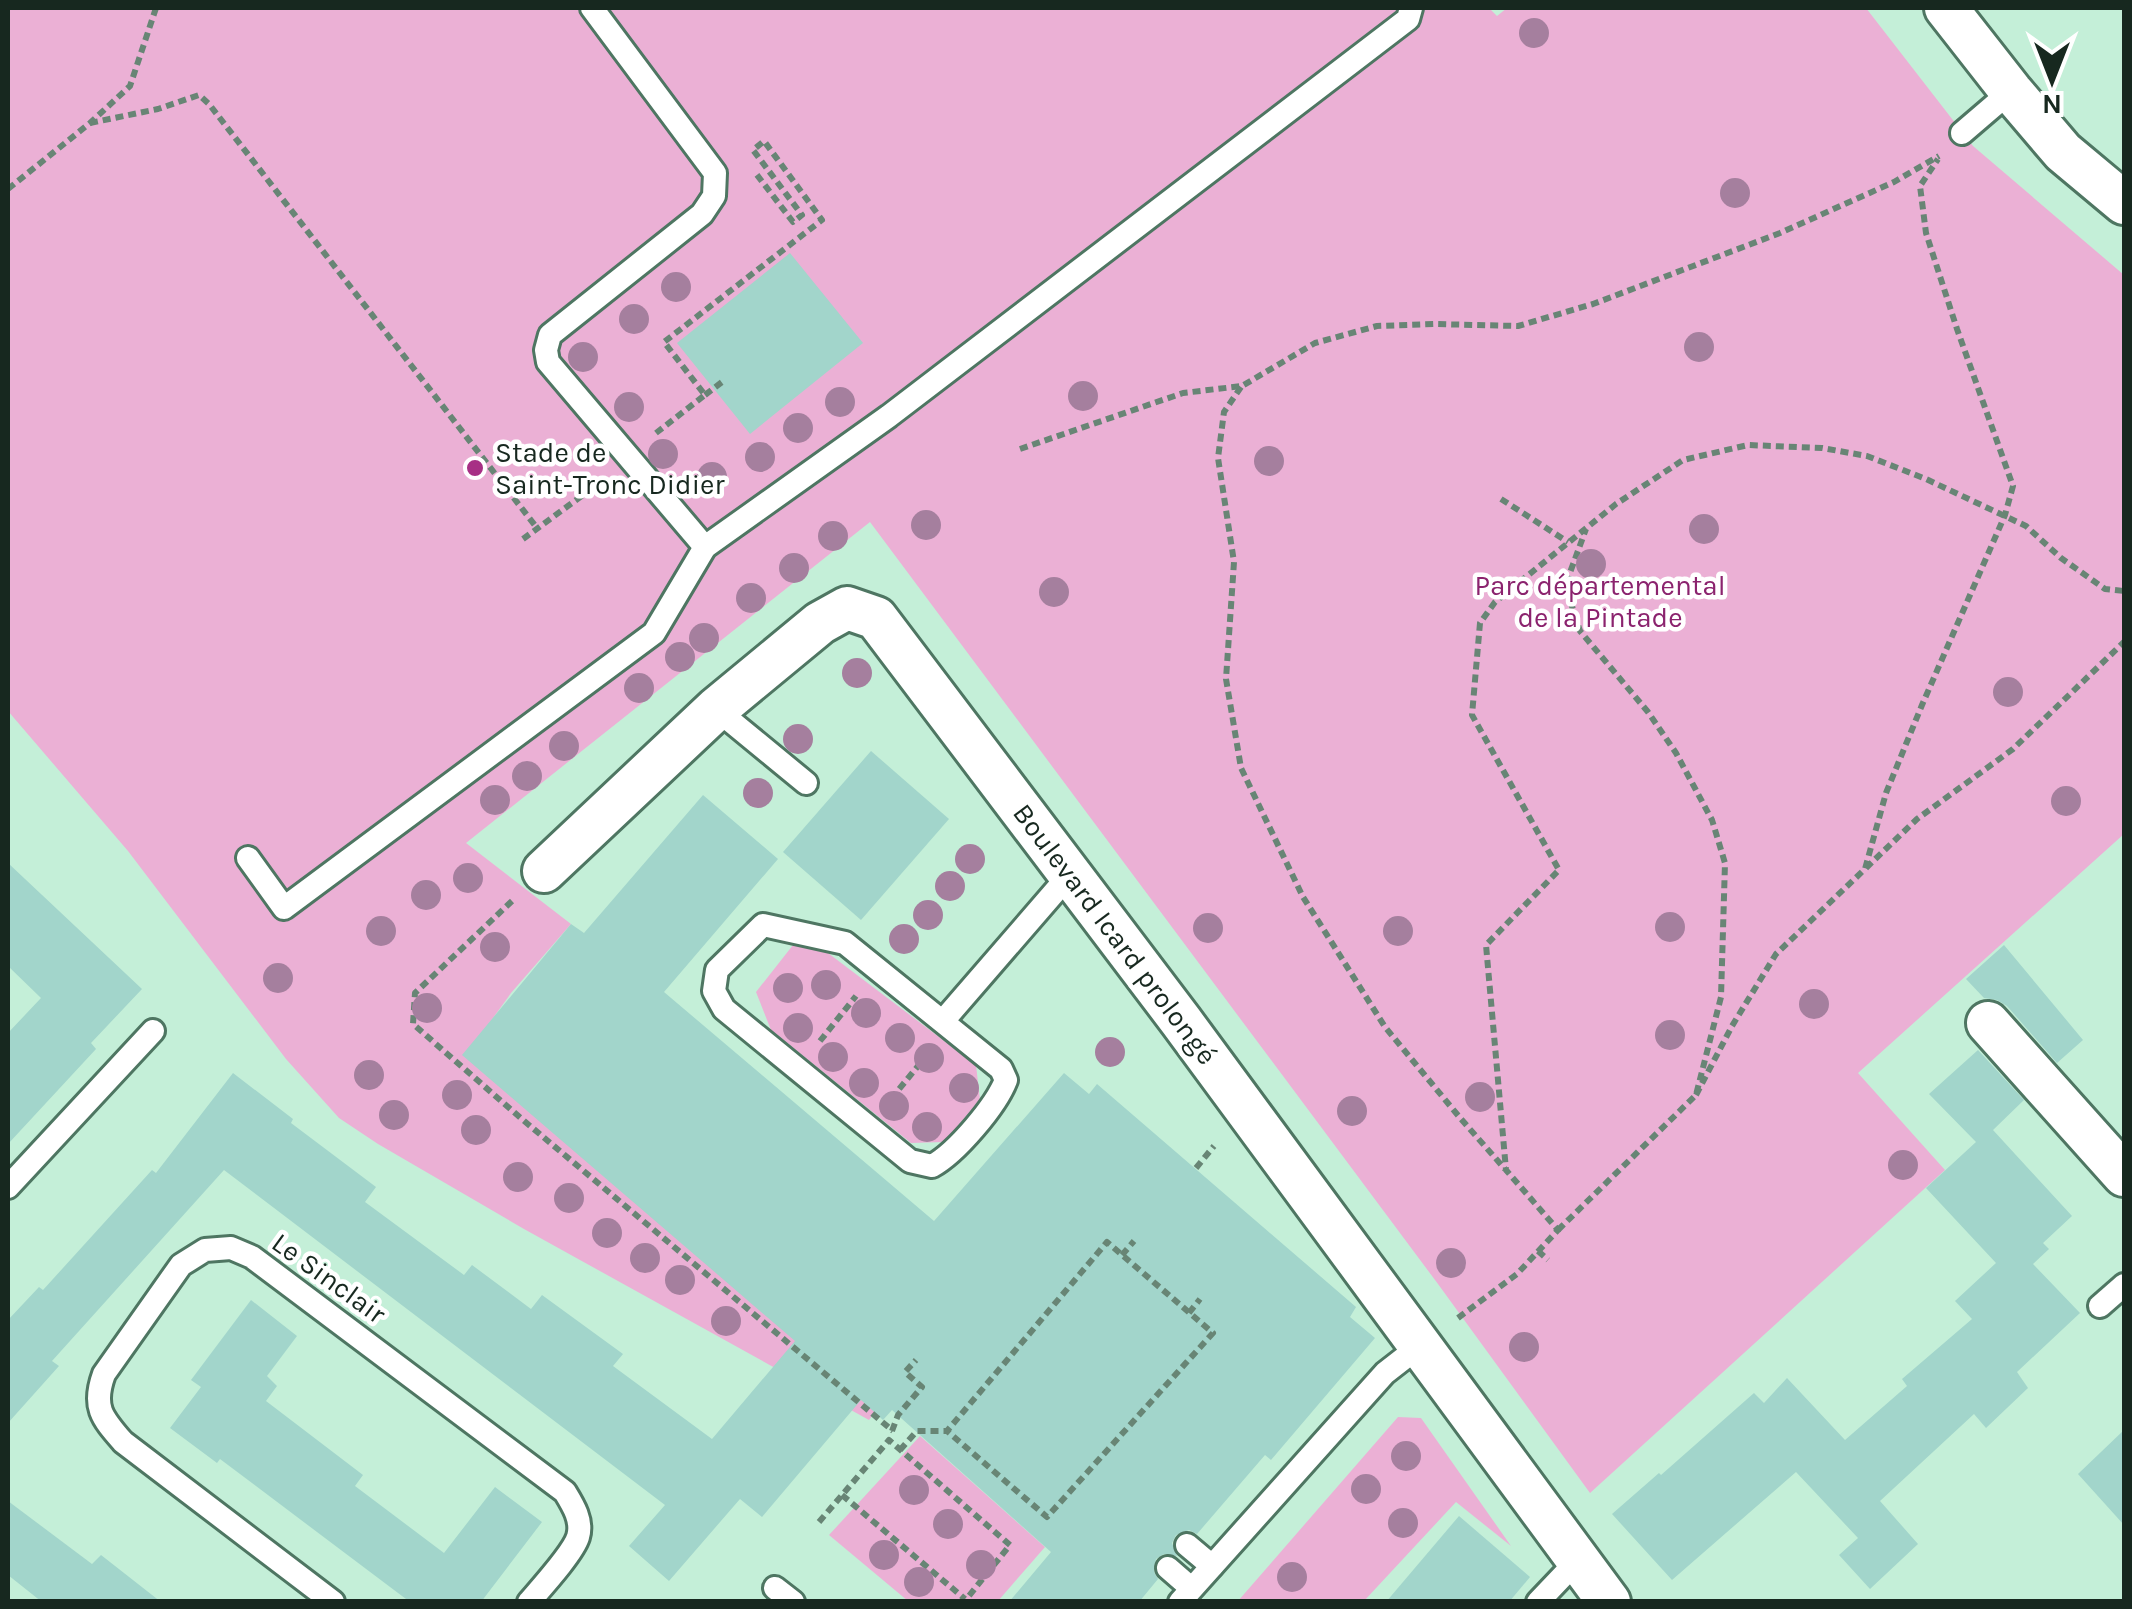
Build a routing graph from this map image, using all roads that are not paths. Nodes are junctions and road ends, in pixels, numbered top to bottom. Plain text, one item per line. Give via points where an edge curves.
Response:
1 (592, 8) edge
2 (1411, 8) edge
3 (1946, 8) edge
4 (2011, 91) junction
5 (1962, 133) road end
6 (2124, 203) edge
7 (705, 548) junction
8 (716, 709) junction
9 (806, 783) dead end
10 (248, 858) dead end
11 (544, 871) road end
12 (1071, 873) junction
13 (1988, 1023) dead end
14 (947, 1024) junction
15 (153, 1031) dead end
16 (2124, 1174) edge
17 (8, 1187) edge
18 (2124, 1285) edge
19 (2100, 1306) dead end
20 (1421, 1345) junction
21 (1188, 1545) dead end
22 (1577, 1560) junction
23 (1212, 1566) junction
24 (1168, 1568) dead end
25 (1186, 1595) edge
26 (333, 1602) edge
27 (529, 1602) edge
28 (1538, 1602) edge
29 (1609, 1602) edge

1 - 7 lane via 715,173 714,196 702,214 550,335 548,362 621,464
2 - 7 lane via 1408,19 1314,91
3 - 4 street
4 - 5 lane
4 - 6 street via 2063,152
7 - 10 lane via 654,633 284,908
8 - 9 lane
8 - 11 street, Boulevard Icard prolongé
8 - 12 street, Boulevard Icard prolongé via 820,623 847,608 876,618
12 - 14 lane
12 - 20 street, Boulevard Icard prolongé
13 - 16 street
14 - 14 lane via 1006,1080 999,1099 932,1166 910,1161 724,1009 714,991 718,970 763,925 844,944
15 - 17 lane
18 - 19 lane
20 - 22 street, Boulevard Icard prolongé
20 - 23 lane via 1385,1373
21 - 23 lane
22 - 28 lane
22 - 29 street, Boulevard Icard prolongé
23 - 25 lane
24 - 25 lane
26 - 27 lane, Le Sinclair via 124,1442 102,1418 97,1393 104,1374 182,1265 205,1250 231,1248 252,1256 565,1492 577,1511 578,1537

